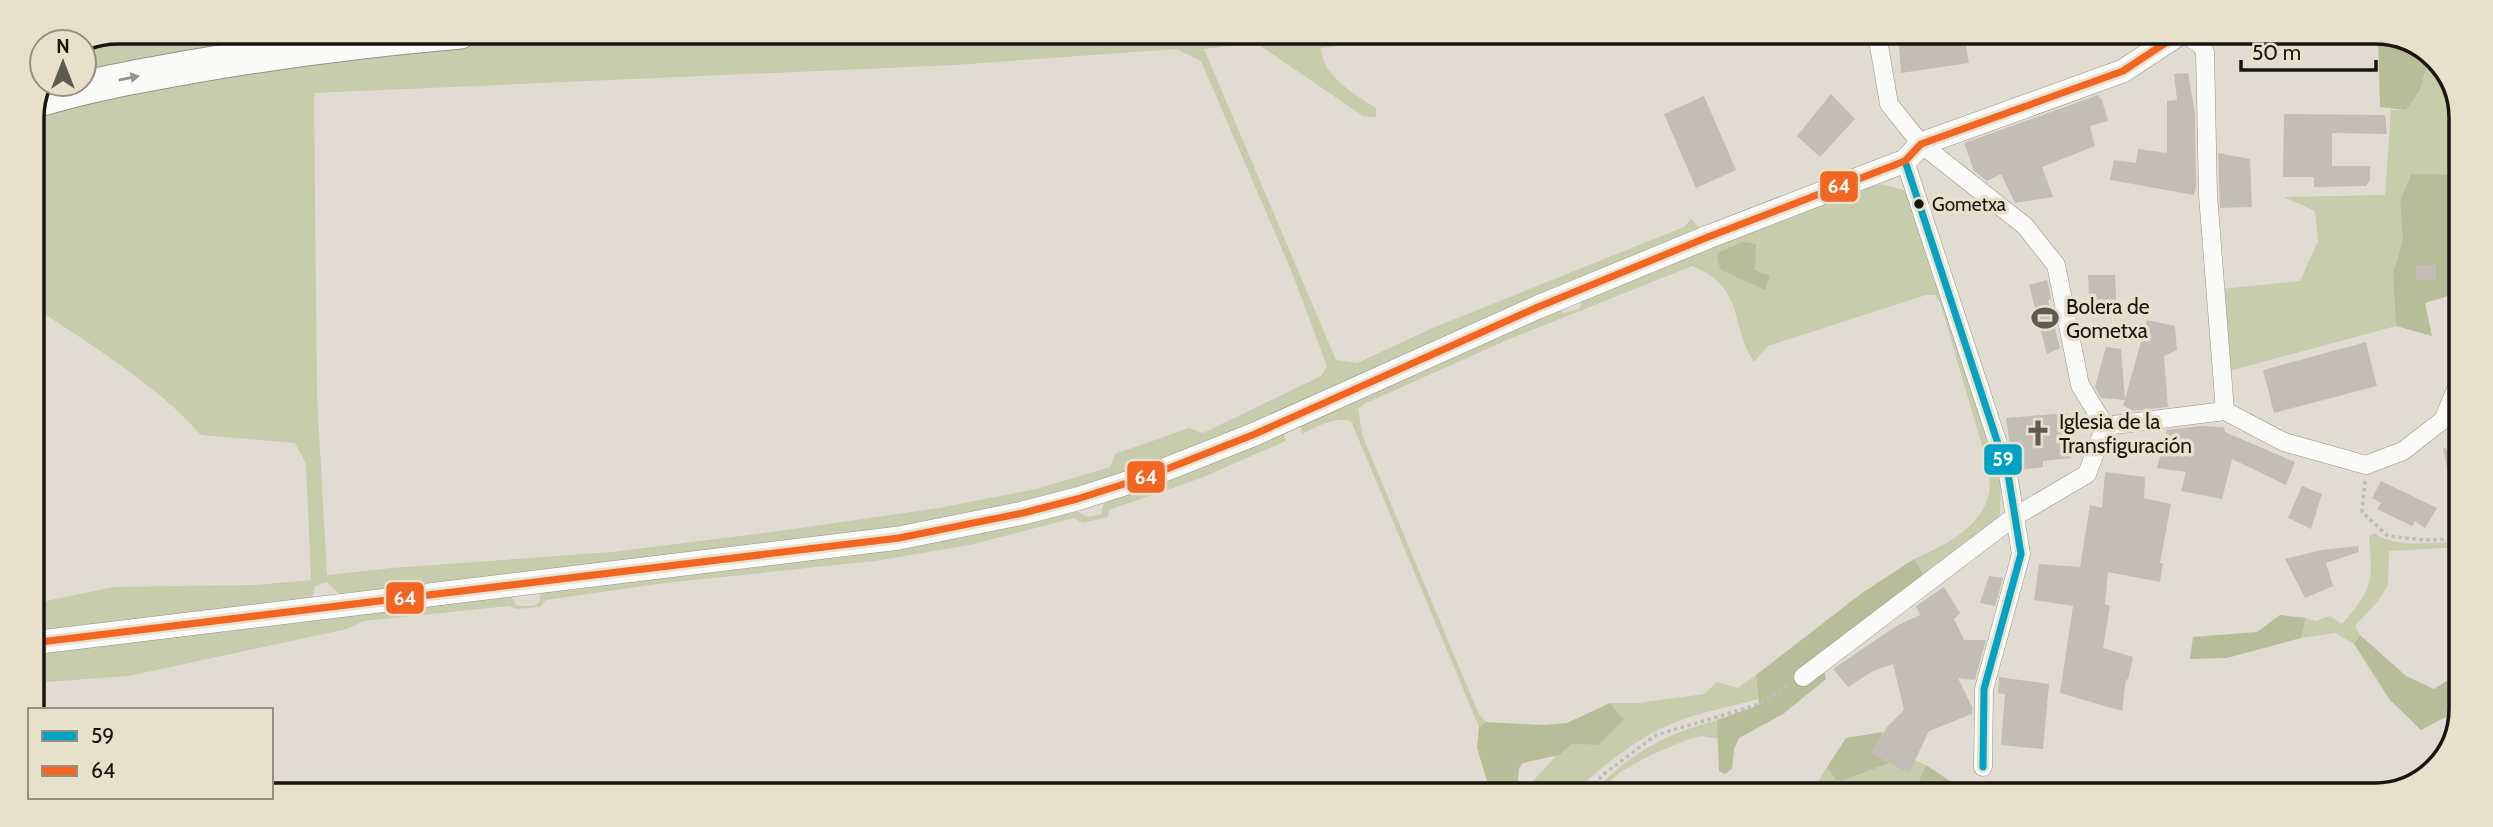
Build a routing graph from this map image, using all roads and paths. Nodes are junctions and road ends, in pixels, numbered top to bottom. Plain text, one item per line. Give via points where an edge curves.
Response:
1 (341, 44) edge
2 (1879, 44) edge
3 (2164, 44) edge
4 (2200, 44) edge
5 (46, 98) edge
6 (1921, 144) junction
7 (1905, 161) junction
8 (2449, 406) edge
9 (2225, 411) junction
10 (2105, 426) junction
11 (2366, 465) junction
12 (2014, 517) junction
13 (2449, 539) edge
14 (44, 642) edge
15 (1803, 677) joint
16 (1983, 767) dead end
17 (1595, 783) edge

5 -> 1 highway via 132,77
2 - 6 street via 1889,104
3 - 6 street via 2123,71
4 - 9 street via 2205,52 2208,195
6 - 7 street
6 - 10 street via 2025,226 2056,265 2080,385
7 - 12 street via 2008,474
7 - 14 street via 1538,307 1206,454 1023,513 943,531 812,550
8 - 11 street via 2443,420 2403,451
9 - 10 street
9 - 11 street via 2284,442
10 - 12 street via 2087,474
11 - 13 path via 2362,512 2388,536
12 - 15 street
12 - 16 street via 2021,554 1984,689
15 - 17 path via 1757,705 1656,735

